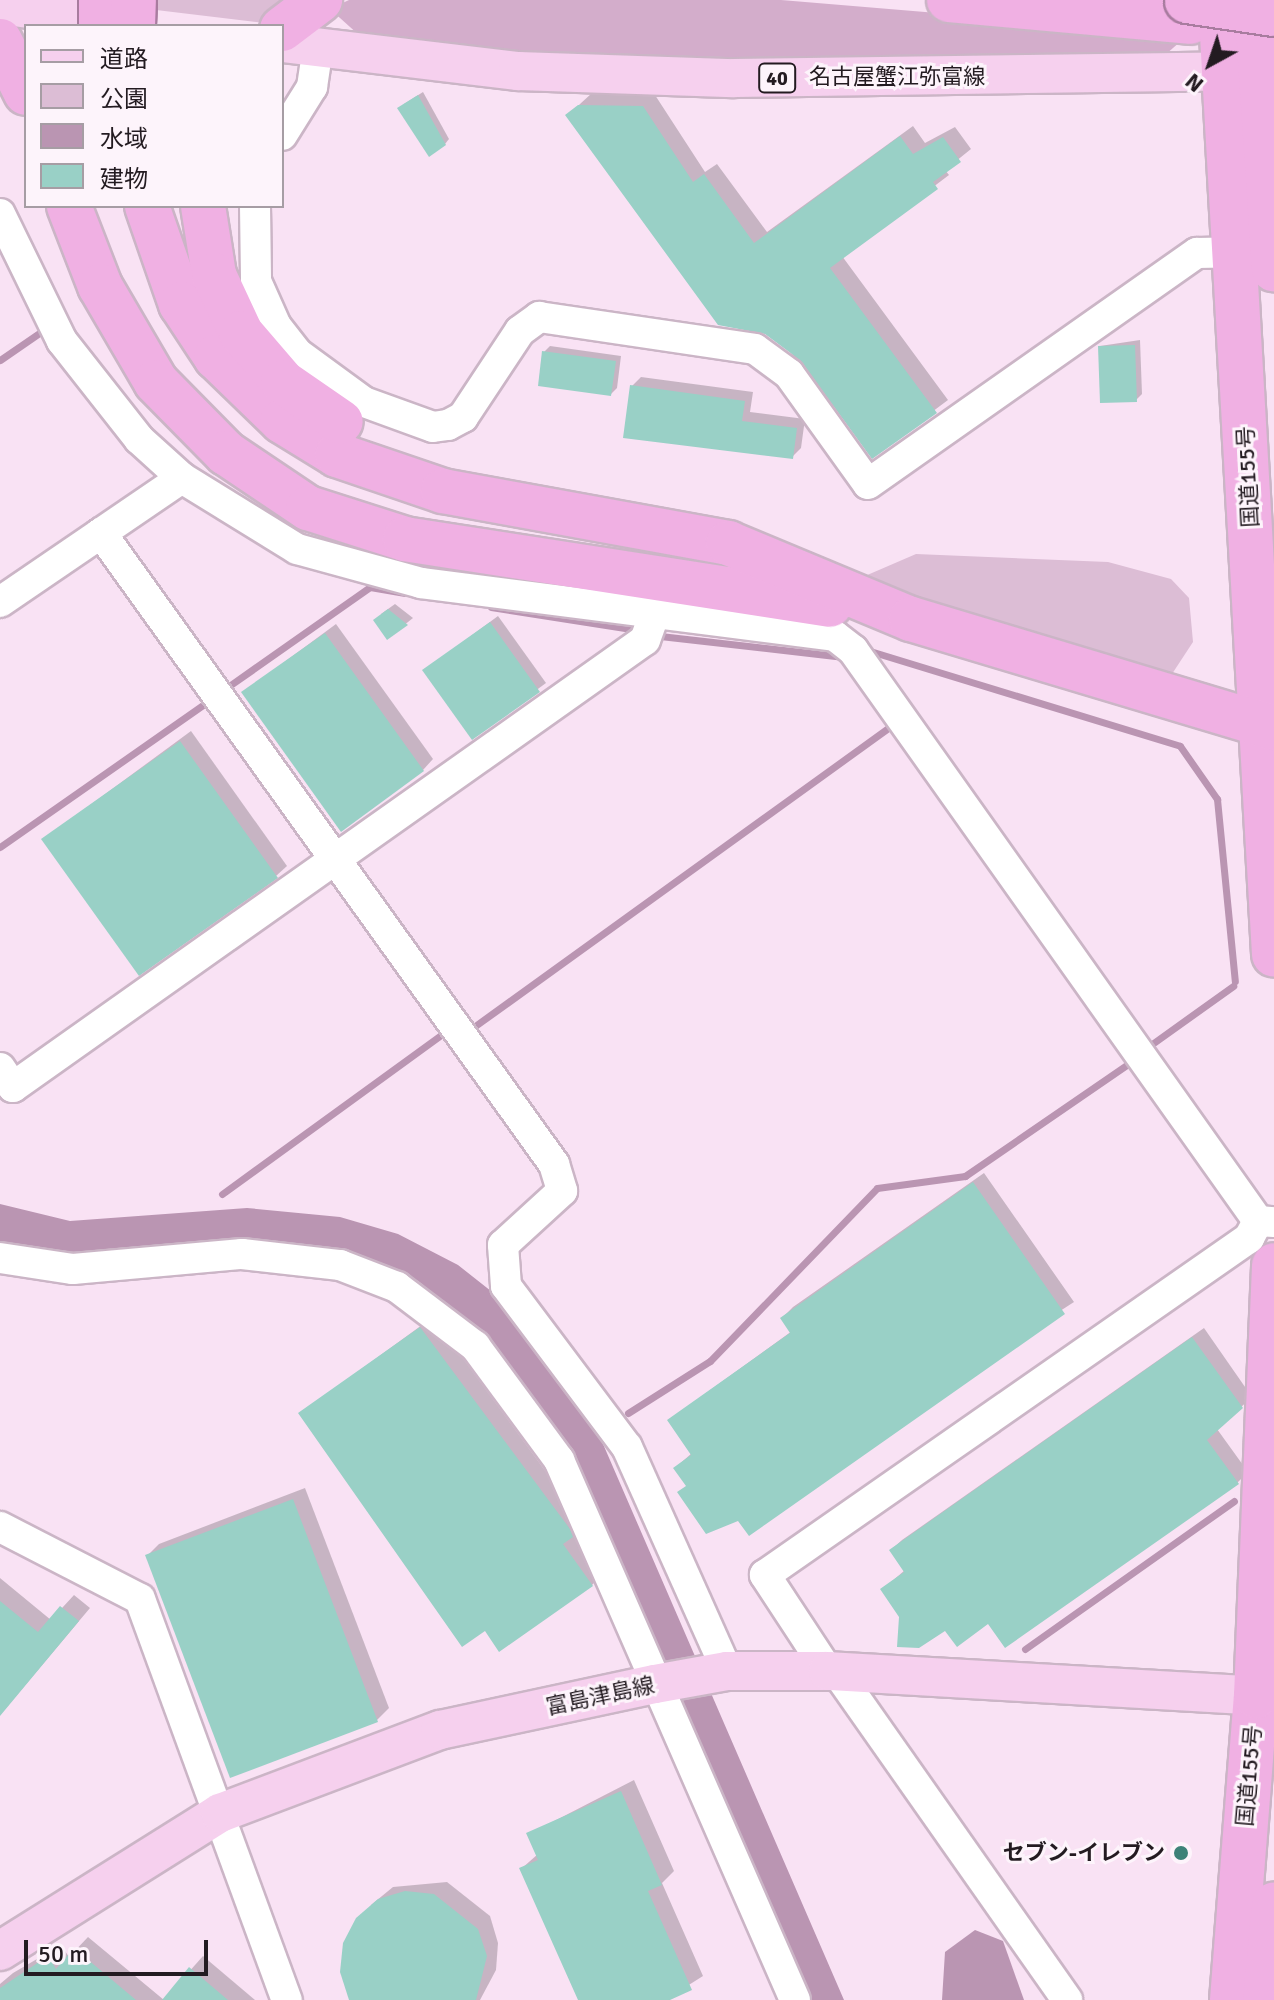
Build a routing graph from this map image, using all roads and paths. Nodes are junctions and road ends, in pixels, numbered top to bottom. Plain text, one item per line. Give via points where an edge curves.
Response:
1 (101, 0) edge
2 (134, 0) edge
3 (949, 0) edge
4 (1256, 0) edge
5 (0, 5) edge
6 (1194, 6) edge
7 (1274, 15) edge
8 (101, 24) edge
9 (133, 24) edge
10 (135, 24) edge
11 (302, 26) edge
12 (1252, 71) edge
13 (284, 132) edge
14 (70, 208) edge
15 (118, 208) edge
16 (148, 208) edge
17 (203, 208) edge
18 (255, 208) edge
19 (0, 214) edge
20 (1255, 261) edge
21 (182, 478) junction
22 (564, 515) junction
23 (101, 533) junction
24 (561, 558) junction
25 (0, 602) edge
26 (653, 618) junction
27 (911, 619) junction
28 (1268, 728) edge
29 (331, 859) junction
30 (1274, 954) edge
31 (0, 1068) edge
32 (1266, 1222) edge
33 (0, 1258) edge
34 (1274, 1265) edge
35 (0, 1527) edge
36 (727, 1671) junction
37 (832, 1671) junction
38 (655, 1684) junction
39 (1265, 1696) edge
40 (220, 1813) junction
41 (1274, 1904) edge
42 (0, 1951) edge
43 (793, 1994) edge
44 (287, 2000) edge
45 (1067, 2000) edge
46 (1232, 2000) edge
47 (1265, 2000) edge

1 - 8 highway, bridge
2 - 9 highway, bridge
3 - 6 highway
4 - 12 highway, 国道155号
5 - 10 main road
6 - 7 highway, bridge
6 - 12 highway, 国道155号
11 - 12 main road, 名古屋蟹江弥富線 / 40 via 518,71 734,78
11 - 13 street via 312,87
12 - 20 highway, 国道155号
14 - 24 highway via 134,352 177,408 252,474 370,532
15 - 24 highway via 161,324 201,384 252,435 349,493
16 - 22 highway via 168,275 198,332 282,421 369,469
17 - 22 highway via 206,248 225,304 260,358 306,402 436,468
18 - 20 street via 256,281 276,326 297,353 364,402 433,427 448,425 463,417 520,331 539,317 755,349 789,374 868,484 1197,253
19 - 21 street via 62,341 139,439
20 - 28 highway, 国道155号
21 - 23 street
21 - 26 street via 297,549 363,572
22 - 27 highway via 728,543
23 - 25 street
23 - 29 street
24 - 27 highway
26 - 29 street via 645,640
26 - 32 street via 835,636 853,650
27 - 28 highway
28 - 30 highway, 国道155号
29 - 31 street via 13,1087
29 - 36 street via 560,1176 562,1191 554,1204 503,1245 506,1286 627,1447
32 - 37 street via 765,1575
33 - 38 street via 73,1269 242,1254 340,1265 436,1312 515,1394 559,1460
34 - 39 highway, 国道155号
35 - 40 street via 140,1599
36 - 37 main road, 富島津島線
36 - 38 main road, 富島津島線
37 - 39 main road, 富島津島線
37 - 45 street
38 - 40 main road, 富島津島線 via 440,1730
38 - 43 street
39 - 46 highway, 国道155号
40 - 42 main road, 富島津島線
40 - 44 street
41 - 47 highway

